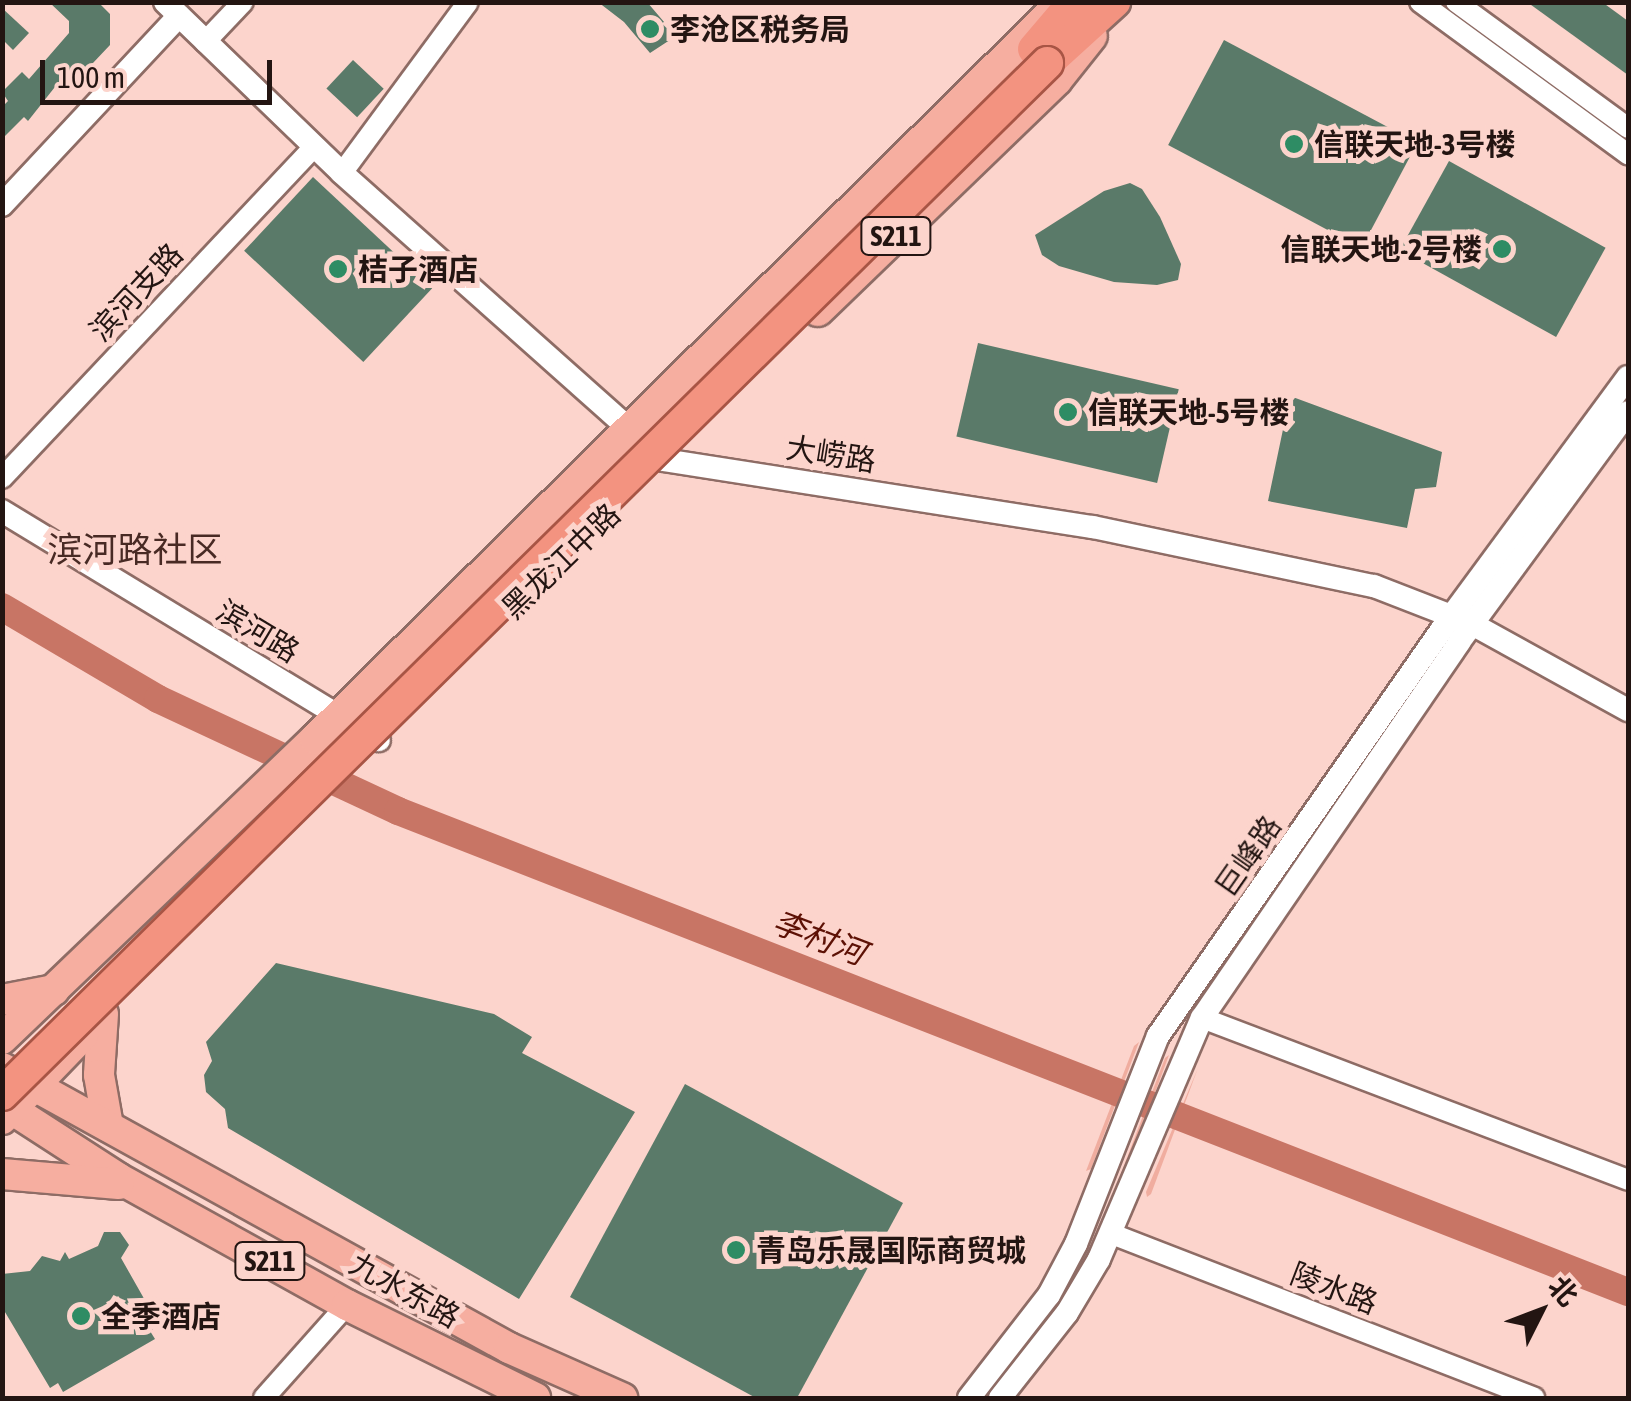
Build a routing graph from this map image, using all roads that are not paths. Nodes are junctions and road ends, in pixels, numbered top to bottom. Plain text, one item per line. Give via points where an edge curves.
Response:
1 (243, 2) edge
2 (468, 2) edge
3 (1063, 2) edge
4 (1074, 2) edge
5 (1116, 2) edge
6 (1420, 2) edge
7 (1456, 2) edge
8 (172, 9) edge
9 (205, 42) junction
10 (1041, 56) junction
11 (1628, 128) edge
12 (314, 147) junction
13 (1628, 154) edge
14 (342, 174) junction
15 (2, 205) edge
16 (1628, 376) edge
17 (1628, 412) edge
18 (628, 430) junction
19 (664, 460) junction
20 (2, 478) edge
21 (2, 511) edge
22 (1462, 620) junction
23 (1628, 710) edge
24 (338, 715) junction
25 (379, 740) junction
26 (54, 990) junction
27 (2, 1000) edge
28 (102, 1014) junction
29 (1202, 1018) junction
30 (2, 1038) edge
31 (2, 1066) edge
32 (36, 1084) junction
33 (5, 1106) edge
34 (108, 1126) junction
35 (2, 1174) edge
36 (1628, 1180) edge
37 (133, 1185) junction
38 (1112, 1234) junction
39 (346, 1306) junction
40 (264, 1398) edge
41 (534, 1398) edge
42 (622, 1398) edge
43 (969, 1398) edge
44 (1000, 1398) edge
45 (1534, 1398) edge

1 - 9 street
2 - 14 street
3 - 18 main road, 黑龙江中路 / S211
4 - 10 highway
5 - 10 highway
5 - 19 main road, 黑龙江中路 / S211 via 1057,80
6 - 13 street
7 - 11 street
8 - 9 street
8 - 15 street
9 - 12 street
10 - 31 highway, 黑龙江中路
10 - 33 highway, 黑龙江中路, bridge
12 - 14 street
12 - 20 street, 滨河支路
14 - 18 street
16 - 22 street, 巨峰路
17 - 22 street, 巨峰路
18 - 19 street
18 - 24 main road, 黑龙江中路 / S211
19 - 22 street, 大崂路 via 1093,527 1374,586
19 - 25 main road, 黑龙江中路 / S211
21 - 24 street, 滨河路
22 - 23 street, 大崂路
22 - 29 street, 巨峰路
22 - 43 street, 巨峰路 via 1158,1036 1050,1295
24 - 25 street, 滨河路
24 - 26 main road, 黑龙江中路 / S211
25 - 28 main road, 黑龙江中路 / S211
26 - 27 main road
26 - 30 main road, 黑龙江中路 / S211
28 - 32 main road, 黑龙江中路 / S211
28 - 34 main road via 100,1075
29 - 36 street
29 - 38 street, 巨峰路
31 - 32 main road, 九水东路
32 - 33 main road, 黑龙江中路
32 - 34 main road, 九水东路 / S211
33 - 37 main road, 九水东路 / S211
34 - 42 main road, 九水东路 / S211 via 510,1348
35 - 37 main road
37 - 39 main road, 九水东路 / S211
38 - 44 street, 巨峰路 via 1066,1313
38 - 45 street, 陵水路
39 - 40 street
39 - 41 main road, 九水东路 / S211

